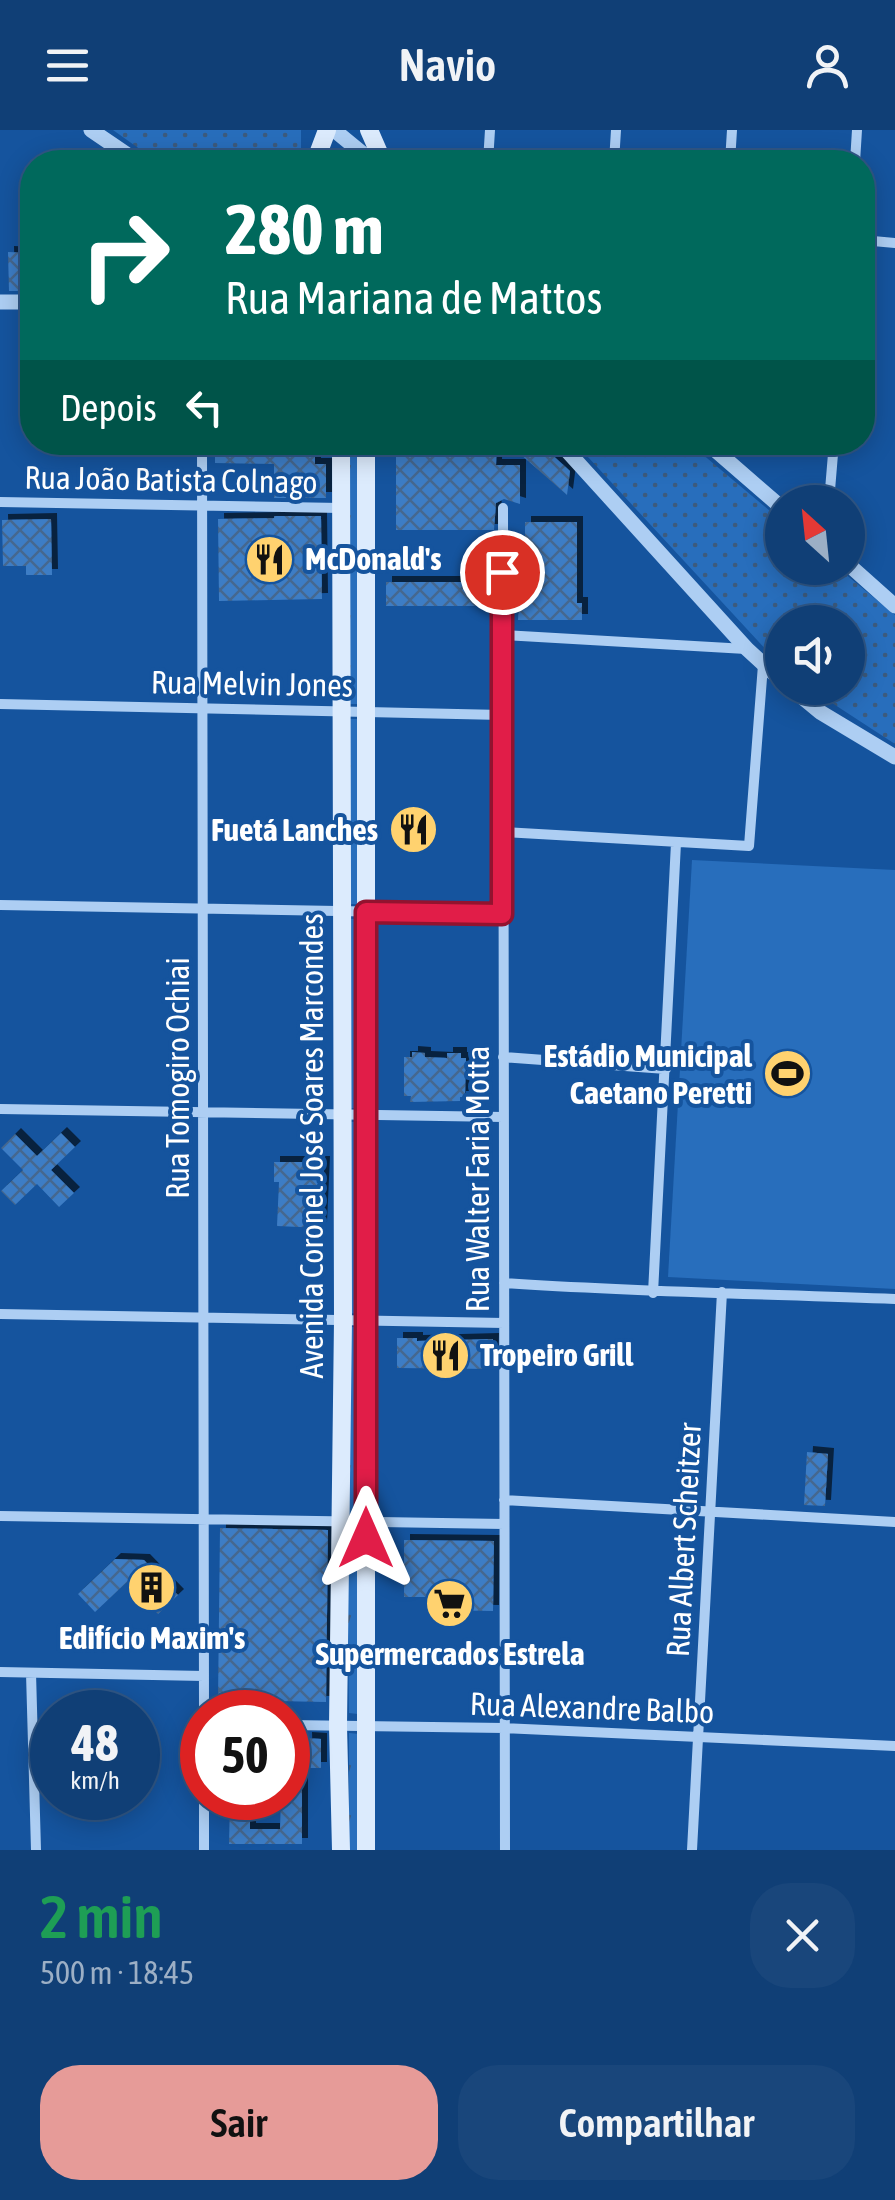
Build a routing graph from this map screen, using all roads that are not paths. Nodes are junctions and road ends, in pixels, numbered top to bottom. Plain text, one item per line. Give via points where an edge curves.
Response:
1 (91, 130) edge
2 (330, 130) edge
3 (120, 150) edge
4 (357, 150) edge
5 (202, 455) edge
6 (341, 455) edge
7 (366, 455) edge
8 (571, 455) edge
9 (721, 455) edge
10 (833, 455) edge
11 (830, 485) edge
12 (765, 493) edge
13 (0, 502) edge
14 (202, 506) junction
15 (341, 508) junction
16 (503, 508) dead end
17 (865, 579) edge
18 (895, 606) edge
19 (502, 635) junction
20 (747, 649) junction
21 (763, 666) joint
22 (0, 704) edge
23 (812, 705) edge
24 (202, 708) junction
25 (342, 711) junction
26 (366, 712) junction
27 (502, 715) junction
28 (895, 757) edge
29 (502, 832) junction
30 (676, 843) junction
31 (0, 905) edge
32 (203, 909) junction
33 (342, 911) junction
34 (366, 912) junction
35 (502, 914) junction
36 (503, 1057) junction
37 (666, 1068) junction
38 (0, 1110) edge
39 (203, 1112) junction
40 (343, 1114) junction
41 (366, 1115) junction
42 (503, 1117) junction
43 (504, 1284) junction
44 (722, 1292) junction
45 (653, 1293) junction
46 (895, 1299) edge
47 (0, 1314) edge
48 (203, 1318) junction
49 (343, 1320) junction
50 (366, 1320) junction
51 (504, 1323) junction
52 (504, 1500) junction
53 (711, 1512) junction
54 (0, 1516) edge
55 (204, 1519) junction
56 (340, 1522) junction
57 (366, 1522) junction
58 (895, 1522) edge
59 (504, 1524) junction
60 (0, 1672) edge
61 (32, 1673) junction
62 (204, 1676) junction
63 (204, 1690) edge
64 (310, 1725) edge
65 (338, 1726) junction
66 (366, 1726) junction
67 (504, 1728) junction
68 (697, 1737) junction
69 (895, 1746) edge
70 (204, 1820) edge
71 (36, 1850) edge
72 (204, 1850) edge
73 (340, 1850) edge
74 (366, 1850) edge
75 (505, 1850) edge
76 (692, 1850) edge

1 - 3 street
2 - 4 street
5 - 14 street, Rua Tomogiro Ochiai
6 - 15 main road, Avenida Coronel José Soares Marcondes
7 - 26 main road, Avenida Coronel José Soares Marcondes
8 - 20 street
9 - 12 street
10 - 11 street
13 - 14 street, Rua João Batista Colnago
14 - 15 street, Rua João Batista Colnago
14 - 24 street, Rua Tomogiro Ochiai
15 - 25 main road, Avenida Coronel José Soares Marcondes
16 - 19 street, Rua Walter Faria Motta
17 - 18 street
19 - 20 street
19 - 27 street, Rua Walter Faria Motta
20 - 21 street
21 - 30 street via 749,846
22 - 24 street, Rua Melvin Jones
23 - 28 street
24 - 25 street, Rua Melvin Jones
24 - 32 street, Rua Tomogiro Ochiai
25 - 26 street, Rua Melvin Jones
25 - 33 main road, Avenida Coronel José Soares Marcondes
26 - 27 street, Rua Melvin Jones
26 - 34 main road, Avenida Coronel José Soares Marcondes
27 - 29 street, Rua Walter Faria Motta
29 - 30 street
29 - 35 street, Rua Walter Faria Motta
30 - 37 street
31 - 32 street
32 - 33 street
32 - 39 street, Rua Tomogiro Ochiai
33 - 34 street
33 - 40 main road, Avenida Coronel José Soares Marcondes
34 - 35 street
34 - 41 main road, Avenida Coronel José Soares Marcondes
35 - 36 street, Rua Walter Faria Motta
36 - 37 street
36 - 42 street, Rua Walter Faria Motta
37 - 45 street
38 - 39 street
39 - 40 street
39 - 48 street, Rua Tomogiro Ochiai
40 - 41 street
40 - 49 main road, Avenida Coronel José Soares Marcondes
41 - 42 street
41 - 50 main road, Avenida Coronel José Soares Marcondes
42 - 43 street, Rua Walter Faria Motta
43 - 45 street
43 - 51 street, Rua Walter Faria Motta
44 - 45 street
44 - 46 street
44 - 53 street, Rua Albert Scheitzer
47 - 48 street
48 - 49 street
48 - 55 street, Rua Tomogiro Ochiai
49 - 50 street
49 - 56 main road, Avenida Coronel José Soares Marcondes
50 - 51 street
50 - 57 main road, Avenida Coronel José Soares Marcondes
51 - 52 street, Rua Walter Faria Motta
52 - 53 street
52 - 59 street, Rua Walter Faria Motta
53 - 58 street
53 - 68 street, Rua Albert Scheitzer
54 - 55 street
55 - 56 street
55 - 62 street, Rua Tomogiro Ochiai
56 - 57 street
56 - 65 main road, Avenida Coronel José Soares Marcondes
57 - 59 street
57 - 66 main road, Avenida Coronel José Soares Marcondes
59 - 67 street, Rua Walter Faria Motta
60 - 61 street
61 - 62 street
61 - 71 street
62 - 63 street, Rua Tomogiro Ochiai
64 - 65 street, Rua Alexandre Balbo
65 - 66 street, Rua Alexandre Balbo
65 - 73 main road, Avenida Coronel José Soares Marcondes
66 - 67 street, Rua Alexandre Balbo
66 - 74 main road, Avenida Coronel José Soares Marcondes
67 - 68 street, Rua Alexandre Balbo
67 - 75 street, Rua Walter Faria Motta
68 - 69 street, Rua Alexandre Balbo
68 - 76 street, Rua Albert Scheitzer
70 - 72 street

